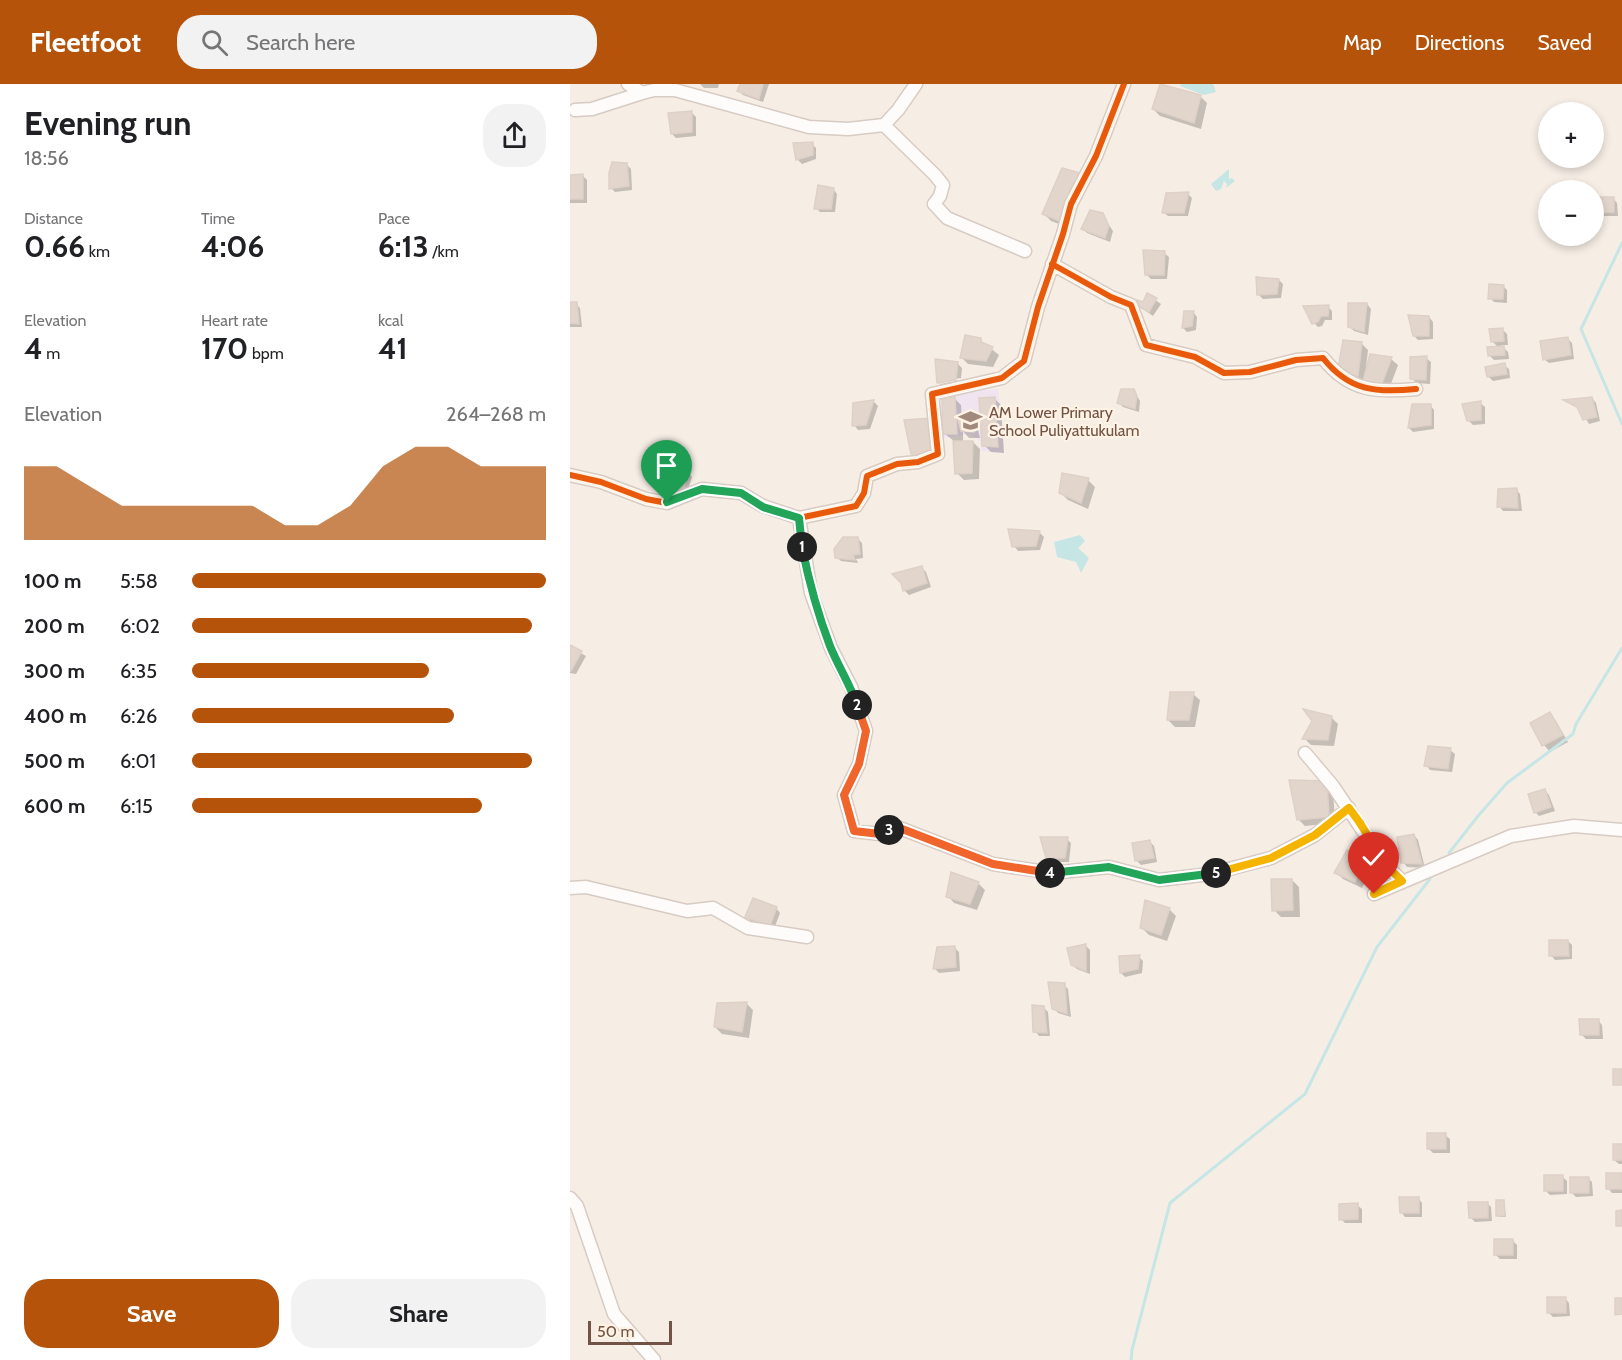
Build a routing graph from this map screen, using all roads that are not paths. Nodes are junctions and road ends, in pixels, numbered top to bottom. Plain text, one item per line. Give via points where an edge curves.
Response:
1 (628, 84) edge
2 (916, 84) edge
3 (1124, 84) edge
4 (648, 91) junction
5 (575, 110) dead end
6 (884, 125) junction
7 (1025, 251) dead end
8 (1052, 264) junction
9 (1416, 388) dead end
10 (570, 475) edge
11 (799, 518) junction
12 (1305, 753) dead end
13 (1349, 808) junction
14 (1622, 830) edge
15 (1402, 881) junction
16 (570, 888) edge
17 (1374, 894) dead end
18 (807, 937) dead end
19 (570, 1198) edge
20 (654, 1360) edge

1 - 4 street
2 - 6 street
3 - 8 street via 1096,156 1071,204
4 - 5 street via 592,109
4 - 6 street via 675,90 809,127 848,129
6 - 7 street via 943,185 934,204 947,218
8 - 9 street via 1131,305 1146,345 1195,357 1224,373 1323,358 1334,372 1352,384 1379,390
8 - 11 street via 1023,361 1002,378 932,394 938,454 867,476 864,493 856,506
10 - 11 street via 667,502 702,489 741,493 763,507
11 - 13 street via 812,593 866,731 859,764 844,795 854,831 880,834 897,827 993,864 1052,873 1109,867 1159,880 1210,874 1271,858 1315,835
12 - 13 street
13 - 15 street via 1385,864
14 - 15 street via 1574,826 1512,836
15 - 17 street
16 - 18 street via 586,886 687,911 713,908 748,928
19 - 20 street via 577,1206 615,1314

